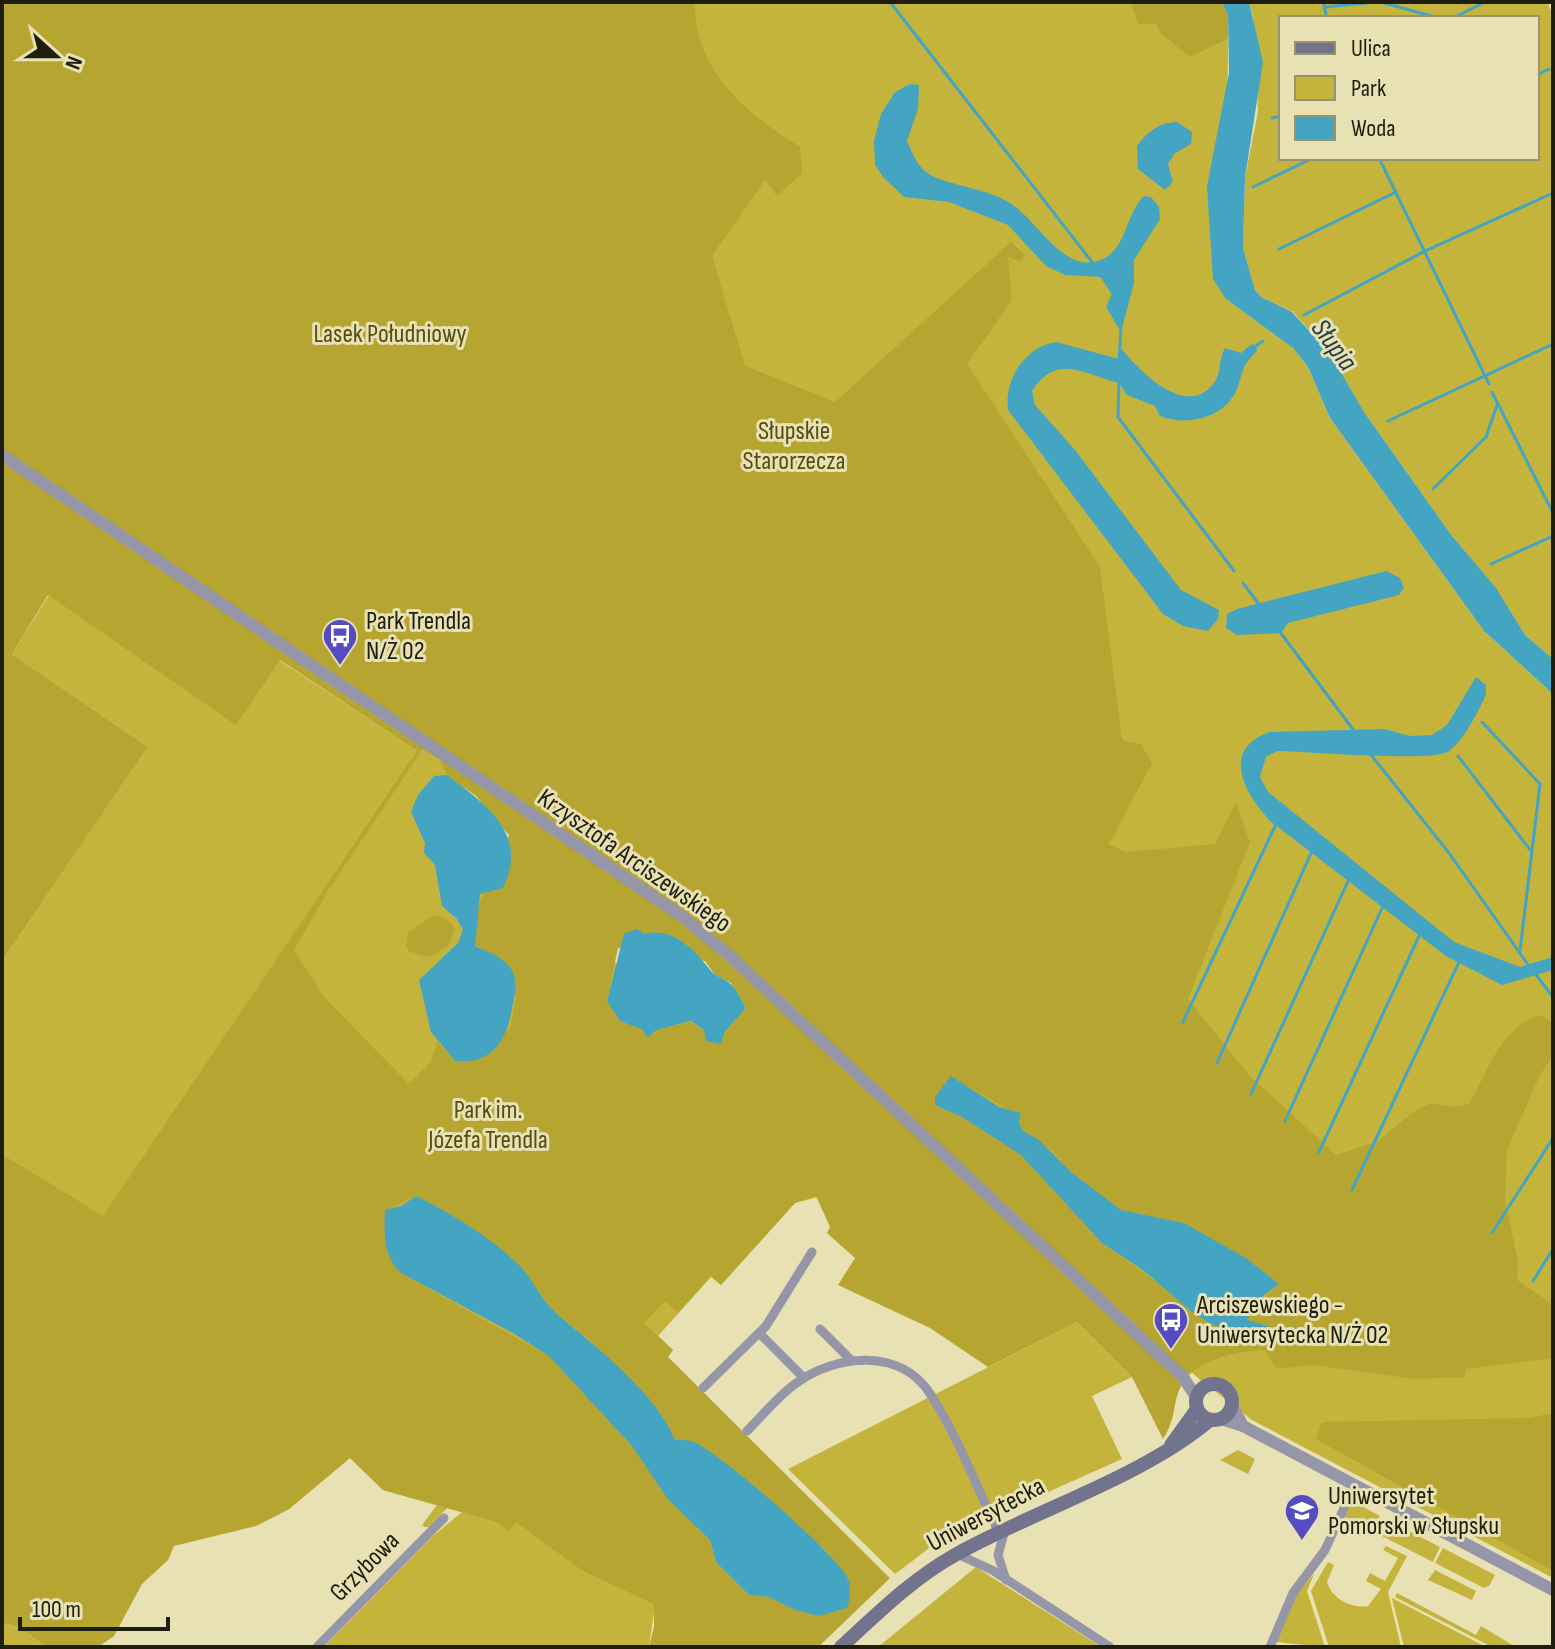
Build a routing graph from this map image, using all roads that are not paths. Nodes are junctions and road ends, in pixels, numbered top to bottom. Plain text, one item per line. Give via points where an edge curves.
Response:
1 (2, 455) edge
2 (812, 1252) dead end
3 (820, 1329) dead end
4 (759, 1333) junction
5 (851, 1360) junction
6 (804, 1378) junction
7 (703, 1388) dead end
8 (1199, 1398) junction
9 (1232, 1406) junction
10 (1215, 1419) junction
11 (1243, 1426) junction
12 (747, 1431) dead end
13 (1168, 1448) junction
14 (1354, 1486) junction
15 (444, 1518) dead end
16 (1002, 1531) junction
17 (957, 1554) junction
18 (1006, 1580) junction
19 (1553, 1590) edge
20 (317, 1647) edge
21 (841, 1647) edge
22 (1110, 1647) edge
23 (1270, 1647) edge

1 - 8 street, Krzysztofa Arciszewskiego via 683,917 1183,1377
2 - 4 street
3 - 5 street
4 - 6 street
4 - 7 street
5 - 6 street
5 - 16 street via 889,1362 926,1388
6 - 12 street
8 - 9 main road via 1222,1385
8 - 10 main road
8 - 13 main road, Uniwersytecka
9 - 10 main road, Uniwersytecka
9 - 11 street
10 - 11 street
10 - 13 main road, Uniwersytecka
11 - 14 street
13 - 16 main road, Uniwersytecka
14 - 19 street
14 - 23 street via 1325,1550 1293,1593
15 - 20 street, Grzybowa
16 - 17 main road, Uniwersytecka
16 - 18 street via 998,1555
17 - 18 street
17 - 21 main road, Uniwersytecka via 904,1589
18 - 22 street

